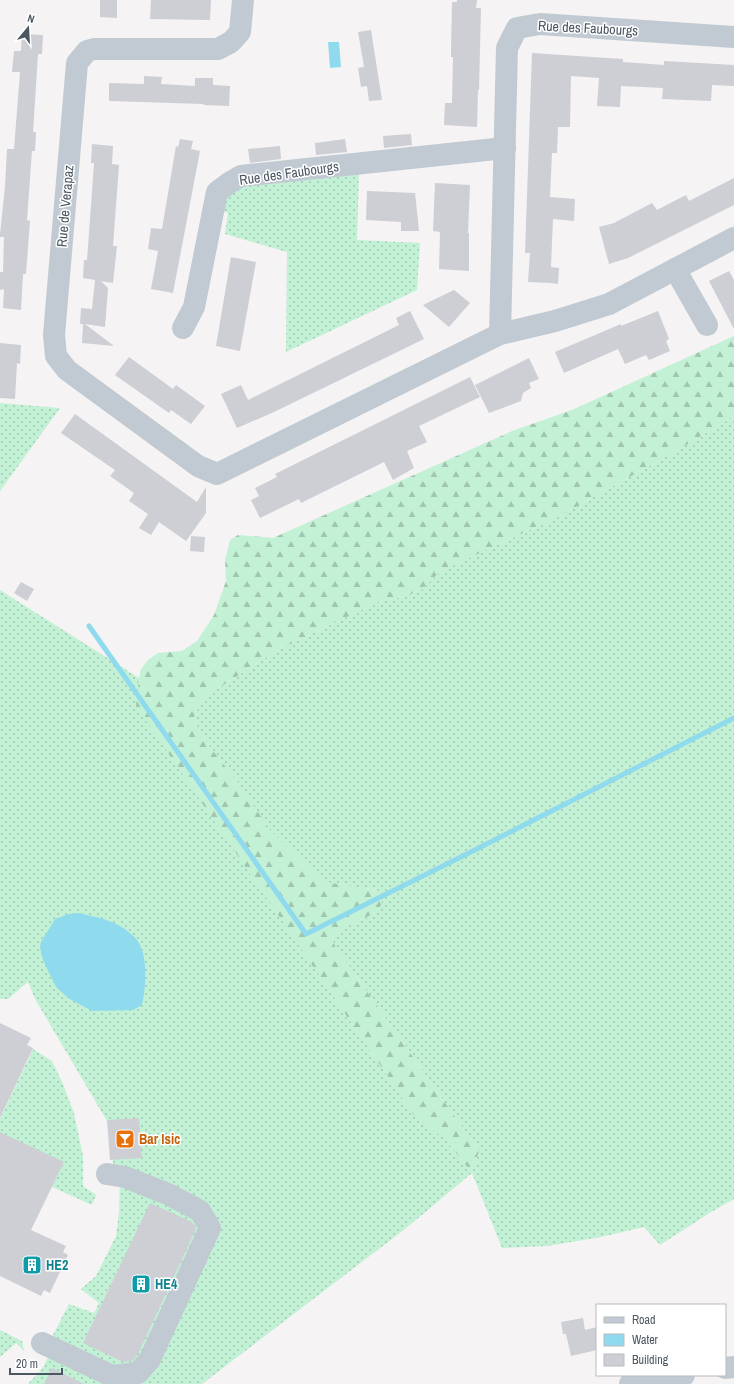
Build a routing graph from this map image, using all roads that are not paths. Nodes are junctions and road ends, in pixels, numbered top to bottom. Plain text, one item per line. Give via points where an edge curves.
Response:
1 (243, 0) edge
2 (734, 37) edge
3 (505, 148) junction
4 (734, 238) edge
5 (675, 269) junction
6 (707, 325) dead end
7 (183, 328) dead end
8 (500, 334) junction
9 (107, 1174) dead end
10 (42, 1344) dead end
11 (678, 1376) edge
12 (630, 1384) edge

1 - 8 street, Rue de Verapaz via 240,32 231,42 218,49 94,48 87,51 77,63 54,335 56,356 67,370 198,466 217,474
2 - 3 street, Rue des Faubourgs via 540,24 518,28 507,48
3 - 7 street, Rue des Faubourgs via 241,176 228,183 217,192 194,307
3 - 8 street, Rue des Faubourgs
4 - 5 street
5 - 6 street
5 - 8 street via 609,304 555,321
9 - 10 street via 125,1177 170,1195 200,1211 210,1228 150,1359 138,1373 112,1376
11 - 12 street

